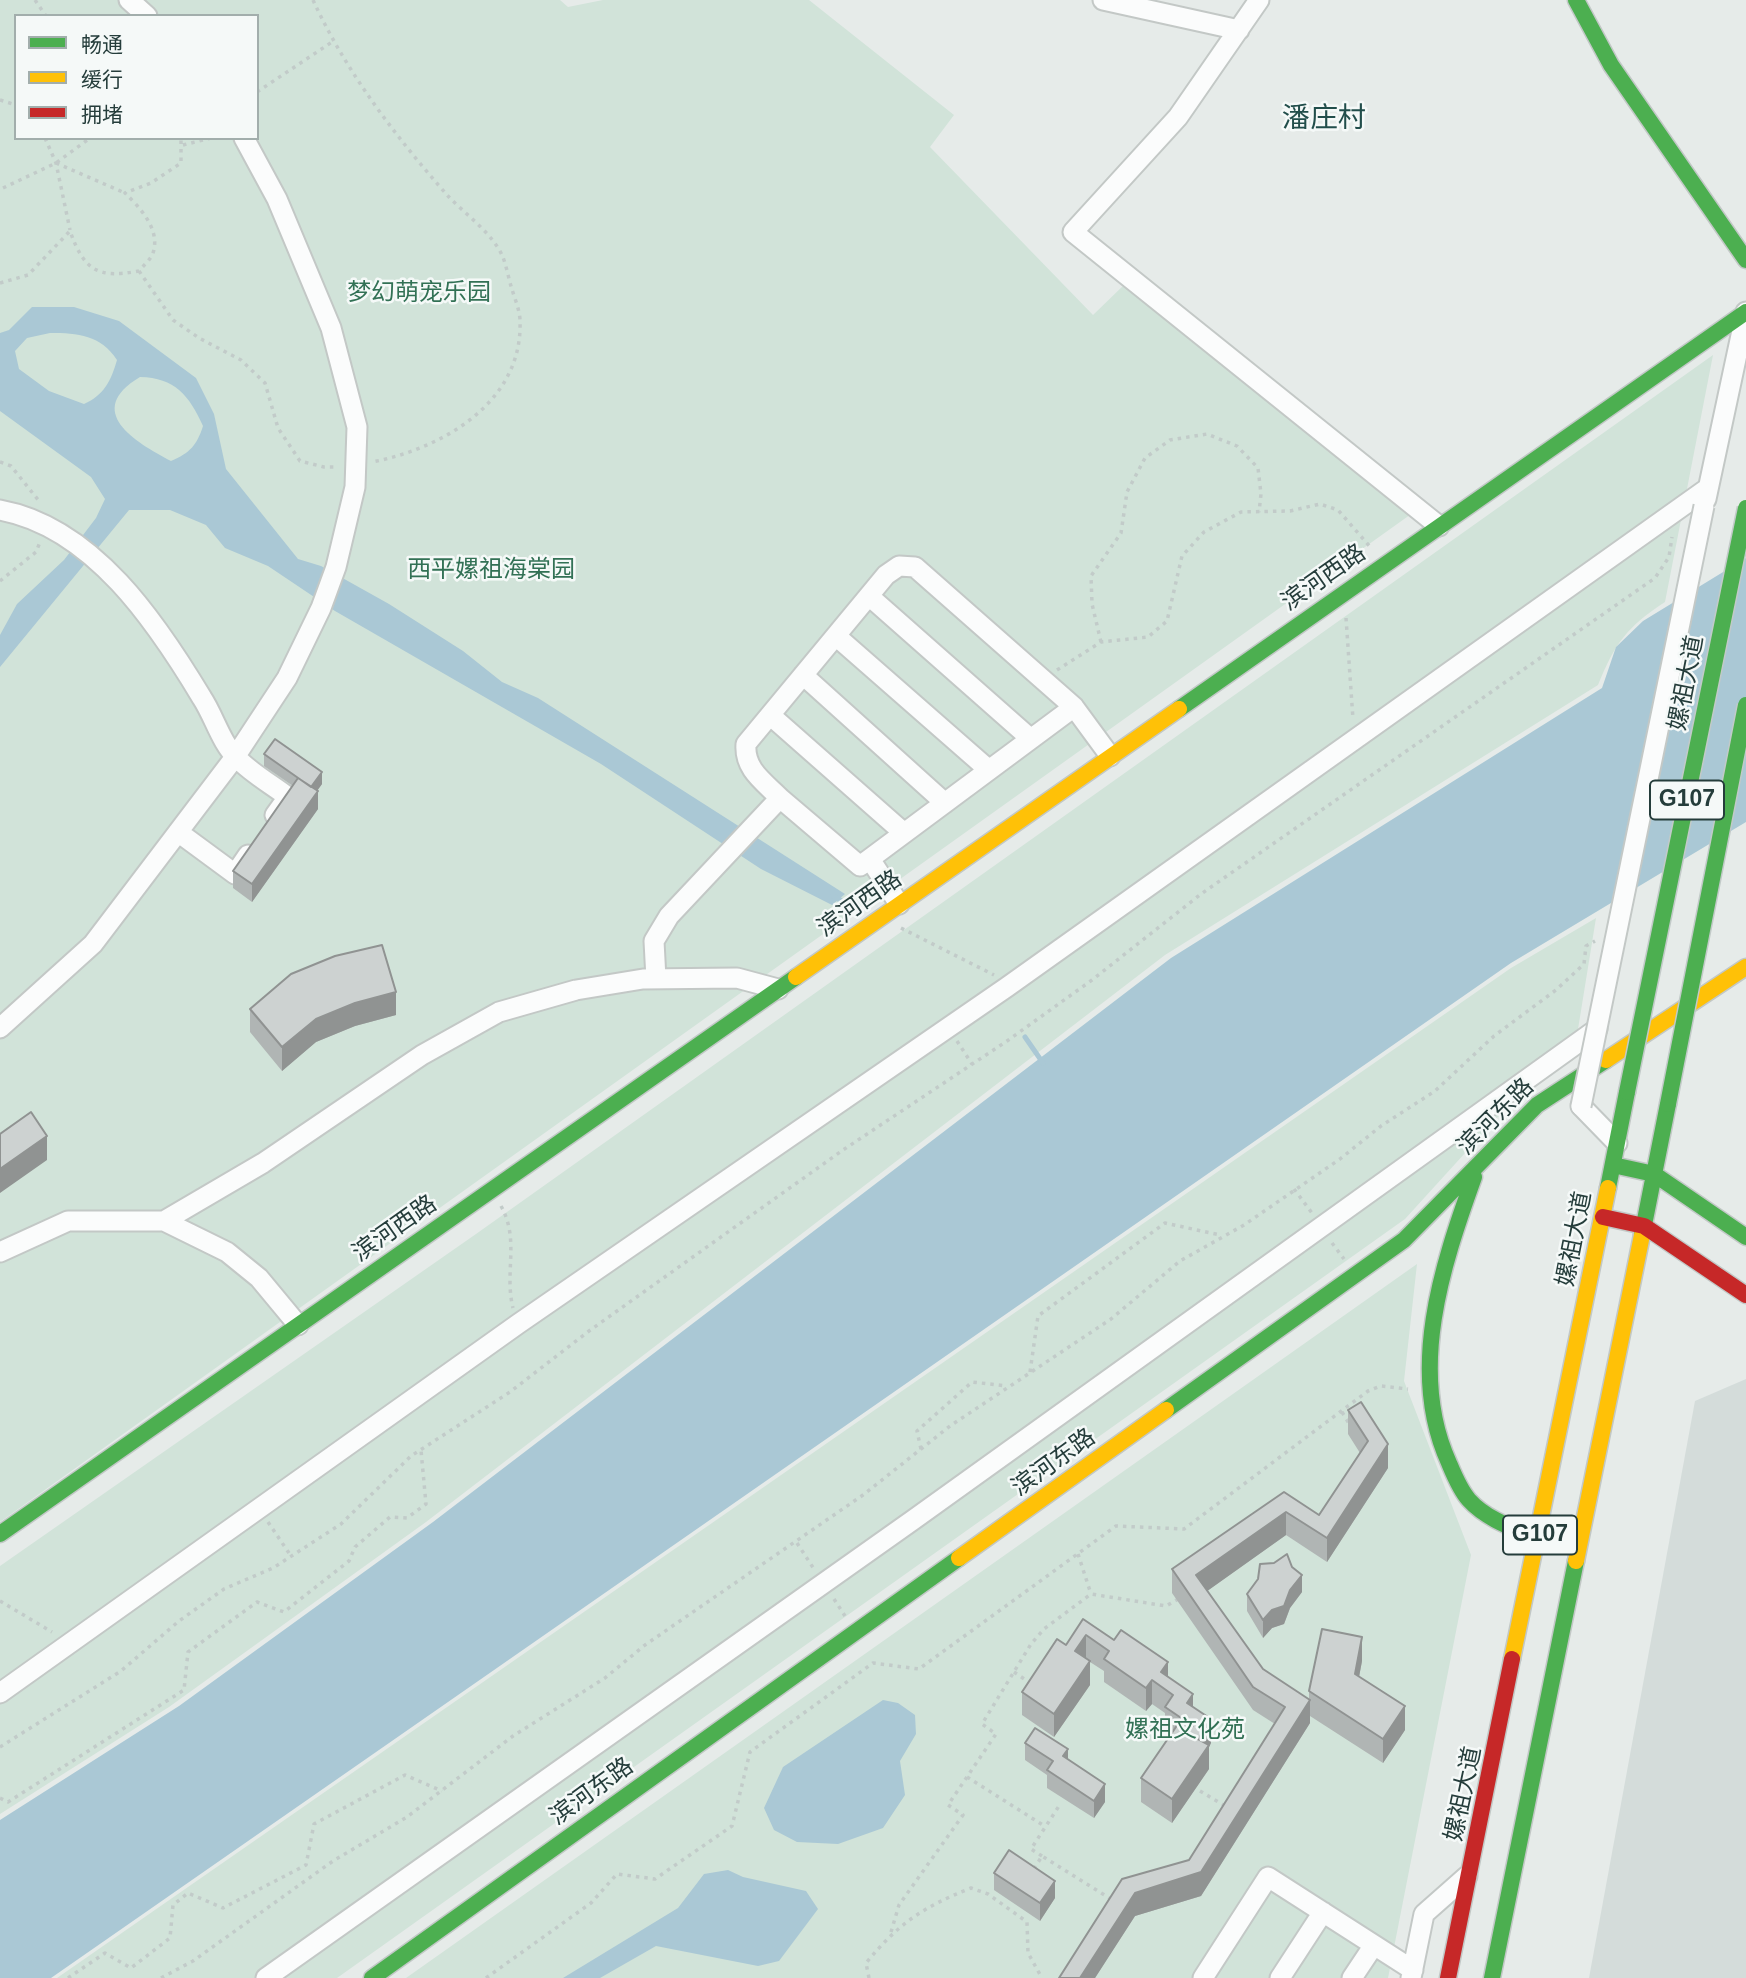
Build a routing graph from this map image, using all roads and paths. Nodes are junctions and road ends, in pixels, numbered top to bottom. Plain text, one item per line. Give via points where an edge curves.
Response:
1 (129, 0) edge
2 (313, 0) edge
3 (1103, 0) edge
4 (1259, 0) edge
5 (1576, 0) edge
6 (145, 14) edge
7 (1239, 30) junction
8 (332, 42) junction
9 (259, 91) edge
10 (46, 140) edge
11 (87, 140) edge
12 (182, 140) edge
13 (203, 140) edge
14 (245, 140) edge
15 (183, 145) junction
16 (56, 163) junction
17 (2, 187) edge
18 (125, 192) junction
19 (0, 193) edge
20 (70, 231) junction
21 (1746, 260) edge
22 (139, 271) junction
23 (0, 283) edge
24 (1746, 312) edge
25 (355, 466) junction
26 (1706, 497) junction
27 (1746, 508) edge
28 (0, 510) edge
29 (1259, 512) junction
30 (1438, 526) junction
31 (1673, 532) dead end
32 (1385, 564) junction
33 (1345, 592) junction
34 (869, 596) junction
35 (836, 636) junction
36 (1101, 642) junction
37 (803, 675) junction
38 (1042, 679) junction
39 (1746, 705) edge
40 (1074, 707) junction
41 (770, 715) junction
42 (1359, 734) junction
43 (1031, 739) junction
44 (1110, 756) junction
45 (235, 757) junction
46 (989, 770) junction
47 (780, 798) junction
48 (945, 803) junction
49 (178, 832) junction
50 (904, 833) junction
51 (870, 859) junction
52 (899, 904) junction
53 (880, 918) junction
54 (1597, 940) dead end
55 (1744, 964) edge
56 (656, 979) junction
57 (1007, 987) junction
58 (778, 989) junction
59 (0, 1028) edge
60 (949, 1028) junction
61 (1597, 1030) junction
62 (972, 1064) junction
63 (1617, 1143) junction
64 (1613, 1165) junction
65 (1477, 1169) junction
66 (1654, 1174) junction
67 (492, 1189) junction
68 (1603, 1217) junction
69 (164, 1222) junction
70 (1644, 1226) junction
71 (1222, 1236) junction
72 (1746, 1237) edge
73 (0, 1252) edge
74 (1746, 1295) edge
75 (518, 1324) junction
76 (298, 1325) junction
77 (1030, 1372) junction
78 (1009, 1386) junction
79 (1430, 1391) junction
80 (1342, 1412) junction
81 (1355, 1433) edge
82 (921, 1449) junction
83 (421, 1450) junction
84 (258, 1509) junction
85 (0, 1534) edge
86 (1539, 1539) junction
87 (1078, 1554) junction
88 (291, 1557) junction
89 (1091, 1594) junction
90 (1184, 1595) edge
91 (0, 1601) edge
92 (70, 1643) junction
93 (1014, 1672) junction
94 (1030, 1683) edge
95 (0, 1693) edge
96 (0, 1747) edge
97 (967, 1777) junction
98 (442, 1791) junction
99 (1200, 1791) dead end
100 (0, 1798) edge
101 (1059, 1806) dead end
102 (1230, 1809) edge
103 (1046, 1827) junction
104 (1042, 1856) junction
105 (1471, 1873) junction
106 (1029, 1877) edge
107 (1015, 1899) edge
108 (1117, 1902) edge
109 (1008, 1909) junction
110 (1323, 1912) junction
111 (891, 1932) junction
112 (1374, 1945) junction
113 (1412, 1974) edge
114 (68, 1978) edge
115 (161, 1978) edge
116 (266, 1978) edge
117 (372, 1978) edge
118 (486, 1978) edge
119 (869, 1978) edge
120 (1042, 1978) edge
121 (1203, 1978) edge
122 (1280, 1978) edge
123 (1353, 1978) edge
124 (1448, 1978) edge
125 (1492, 1978) edge

1 - 6 street
2 - 8 path
3 - 7 street
4 - 7 street
5 - 21 main road via 1611,65
7 - 30 street via 1178,117 1073,233
8 - 9 path
8 - 25 path via 367,94 501,254 520,319 518,349 503,384 485,409 455,431 404,456
10 - 16 path
11 - 16 path
12 - 15 path
13 - 15 path
14 - 25 street via 277,199 331,328 357,427
15 - 18 path via 181,163 151,183
16 - 17 path
16 - 18 path
16 - 20 path
17 - 19 path
18 - 22 path via 153,228 153,253
20 - 22 path via 80,258 95,269 114,276
20 - 23 path via 28,275
22 - 25 path via 173,320 241,360 265,383 278,428 300,461 324,467
24 - 26 street
24 - 30 main road, 滨河西路
25 - 45 street via 355,487 336,567 321,608 287,678
26 - 42 street
26 - 61 street, bridge
27 - 63 main road, 嫘祖大道 / G107, bridge
28 - 45 street via 56,531 96,559 160,631
29 - 32 path via 1320,504 1338,510
29 - 36 path via 1241,513 1204,532 1182,556 1167,621 1148,637
29 - 36 path via 1258,468 1237,446 1207,434 1170,440 1145,458 1127,492 1121,533 1091,576
30 - 32 main road, 滨河西路
31 - 62 path via 1669,557 1655,578 1201,894 1092,980
32 - 33 main road, 滨河西路
33 - 42 path via 1352,716
33 - 44 main road, 滨河西路
34 - 35 street
34 - 38 street via 899,566 915,567
34 - 43 street
35 - 37 street
35 - 46 street
36 - 38 path
37 - 41 street
37 - 48 street
38 - 40 street
39 - 66 main road, G107, bridge
40 - 43 street
40 - 44 street
41 - 47 street via 746,744 745,754 751,770
41 - 50 street
42 - 57 street
43 - 46 street
44 - 52 main road, 滨河西路
45 - 49 street
45 - 49 street via 288,797 235,874
46 - 48 street
47 - 51 street via 860,866
47 - 56 street via 669,916 654,941
48 - 50 street
49 - 59 street via 93,944
50 - 51 street
51 - 52 street
52 - 53 main road, 滨河西路
53 - 57 path via 994,975
53 - 58 main road, 滨河西路
54 - 71 path via 1586,946 1584,964 1494,1036 1435,1091
55 - 65 main road, 滨河东路 via 1536,1105
56 - 58 street via 737,978
56 - 69 street via 576,990 499,1012 422,1055 274,1156
57 - 60 street
58 - 67 main road, 滨河西路
60 - 62 path
60 - 75 street
61 - 63 street, bridge via 1581,1107
61 - 116 street
62 - 83 path via 842,1150 510,1392
63 - 64 main road, 嫘祖大道 / G107
64 - 66 main road
64 - 68 main road, 嫘祖大道 / G107
65 - 79 main road via 1451,1237 1431,1338
65 - 117 main road, 滨河东路 via 1404,1240
66 - 70 main road, G107
66 - 72 main road
67 - 75 path via 512,1224 510,1295
67 - 76 main road, 滨河西路
68 - 70 main road
68 - 86 main road, 嫘祖大道 / G107
69 - 73 street via 68,1221
69 - 76 street via 227,1252 259,1278
70 - 74 main road
70 - 125 main road, G107
71 - 77 path via 1180,1261 1111,1319
71 - 77 path via 1165,1223 1038,1316
75 - 84 street
76 - 85 main road, 滨河西路
77 - 78 path
78 - 82 path
78 - 82 path via 972,1382 917,1431
79 - 80 path via 1381,1387 1368,1391
79 - 86 main road via 1446,1461 1471,1503
80 - 81 path
80 - 87 path via 1184,1529 1116,1526
82 - 98 path via 807,1535 645,1645 606,1678 513,1736
83 - 88 path via 341,1524
83 - 100 path via 426,1504 407,1518 390,1517 355,1547 349,1561 284,1612 257,1602 188,1652 184,1690 8,1802
84 - 88 path
84 - 92 street
86 - 105 main road, 嫘祖大道 / G107
87 - 89 path
87 - 118 path via 919,1669 873,1663 751,1752 732,1826 655,1879 617,1874 591,1903
88 - 96 path via 225,1589 180,1620 121,1671
89 - 90 path via 1166,1606
89 - 93 path via 1044,1629
91 - 92 path
92 - 95 street
93 - 94 path
93 - 97 path via 982,1724 996,1734
97 - 103 path
97 - 111 path via 948,1805 963,1815 899,1905
98 - 114 path via 405,1775 314,1824 306,1865 223,1908 188,1893 173,1905 170,1938 131,1968 105,1953
98 - 115 path via 407,1818 333,1861 193,1961
99 - 102 path
101 - 103 path
103 - 104 path via 1031,1849
104 - 106 path
104 - 108 path
105 - 113 street via 1424,1914
105 - 124 main road, 嫘祖大道 / G107
107 - 109 path
109 - 111 path via 971,1888 933,1903
109 - 120 path via 1027,1922 1028,1953
110 - 112 street
110 - 121 street via 1269,1877
110 - 122 street
111 - 119 path via 866,1964
112 - 113 street
112 - 123 street

